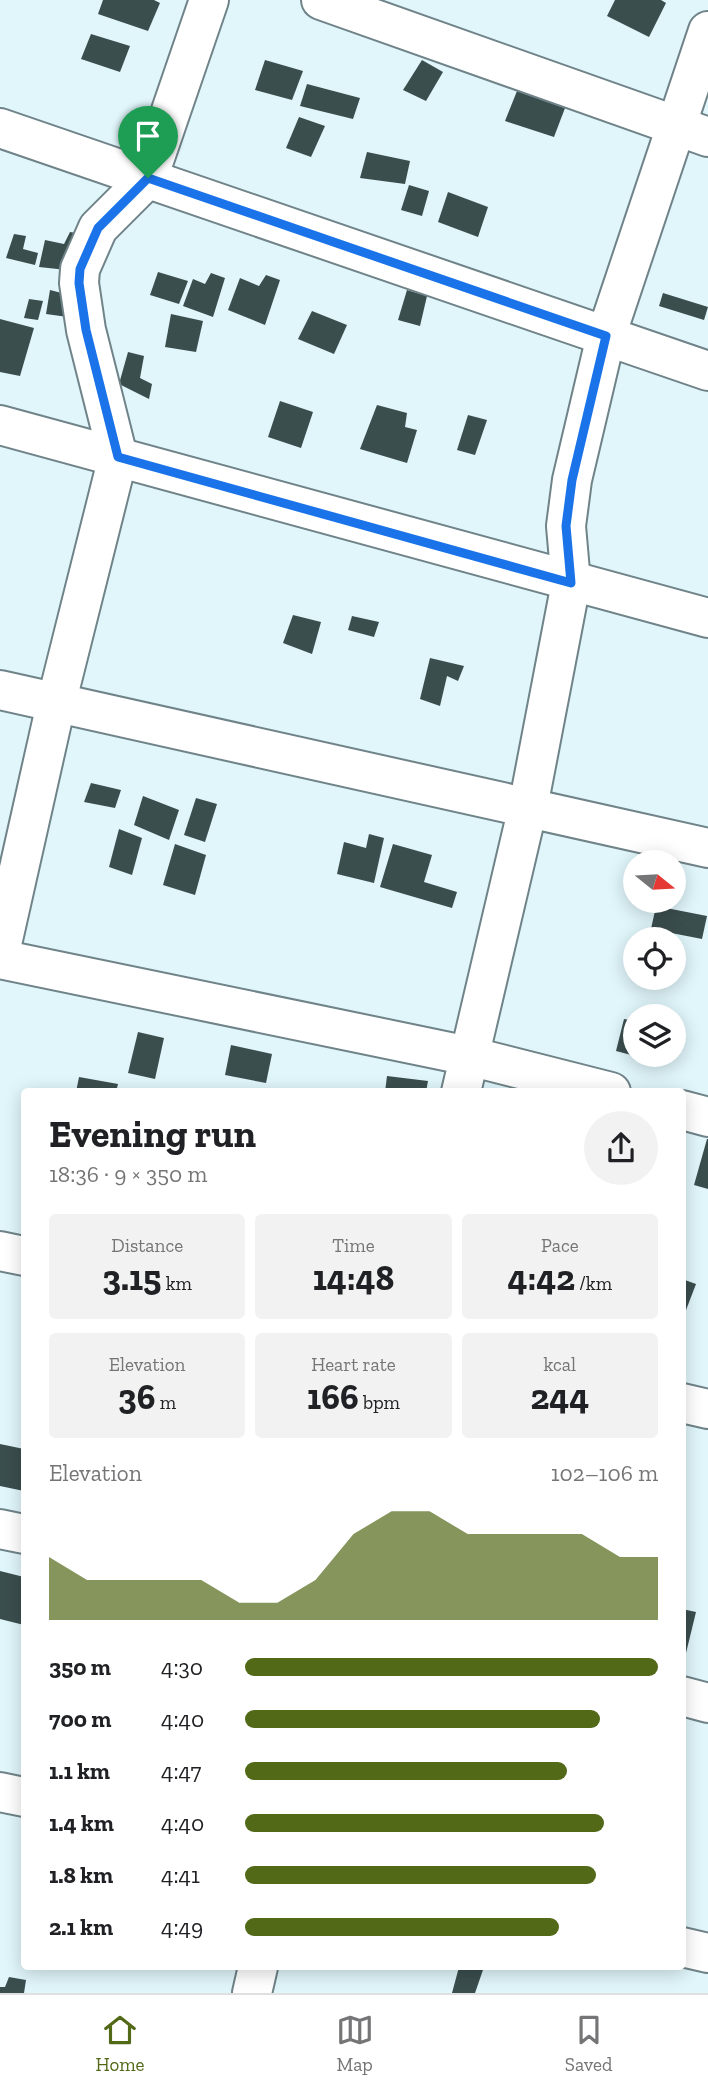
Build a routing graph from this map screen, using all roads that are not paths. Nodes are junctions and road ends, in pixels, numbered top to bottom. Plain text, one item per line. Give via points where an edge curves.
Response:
1 (209, 0) edge
2 (321, 0) edge
3 (708, 31) edge
4 (0, 128) edge
5 (693, 132) edge
6 (148, 178) junction
7 (606, 336) junction
8 (708, 371) edge
9 (0, 425) edge
10 (118, 457) junction
11 (571, 583) junction
12 (708, 618) edge
13 (0, 690) edge
14 (57, 704) junction
15 (528, 807) junction
16 (708, 848) edge
17 (0, 953) edge
18 (0, 959) edge
19 (465, 1074) edge
20 (579, 1088) edge
21 (686, 1111) edge
22 (708, 1117) edge
23 (0, 1251) edge
24 (21, 1255) edge
25 (686, 1404) edge
26 (708, 1409) edge
27 (0, 1529) edge
28 (21, 1533) edge
29 (686, 1697) edge
30 (708, 1703) edge
31 (0, 1792) edge
32 (21, 1796) edge
33 (686, 1948) edge
34 (708, 1953) edge
35 (257, 1970) edge
36 (252, 1993) edge

1 - 6 street
2 - 5 street
3 - 5 street
4 - 6 street
5 - 7 street
6 - 7 street
6 - 10 street via 98,228 80,269 86,330
7 - 8 street
7 - 11 street via 572,480 566,526
9 - 10 street
10 - 11 street
10 - 14 street
11 - 12 street
11 - 15 street
13 - 14 street
14 - 15 street
14 - 17 street
15 - 16 street
15 - 19 street
18 - 19 street
19 - 20 street
21 - 22 street
23 - 24 street
25 - 26 street
27 - 28 street
29 - 30 street
31 - 32 street
33 - 34 street
35 - 36 street

